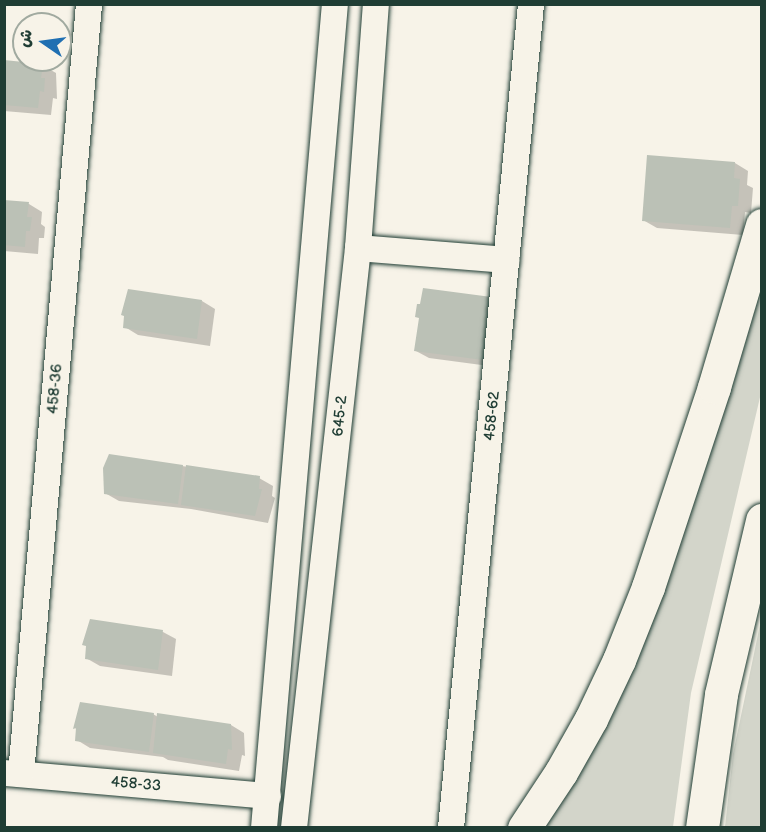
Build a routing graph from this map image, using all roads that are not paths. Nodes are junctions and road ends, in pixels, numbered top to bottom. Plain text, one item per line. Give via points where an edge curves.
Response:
1 (89, 4) edge
2 (335, 4) edge
3 (376, 4) edge
4 (531, 4) edge
5 (762, 225) edge
6 (358, 248) junction
7 (507, 260) junction
8 (762, 520) edge
9 (13, 773) edge
10 (266, 814) edge
11 (295, 824) edge
12 (451, 828) edge
13 (524, 828) edge
14 (702, 828) edge

1 - 9 street, 458-36
2 - 10 street
3 - 6 street, 645-2
4 - 7 street, 458-62
5 - 13 highway via 714,387 640,608 591,720
6 - 7 street
6 - 11 street, 645-2
7 - 12 street, 458-62
8 - 14 highway via 713,740
9 - 10 street, 458-33
10 - 11 street, 458-33

